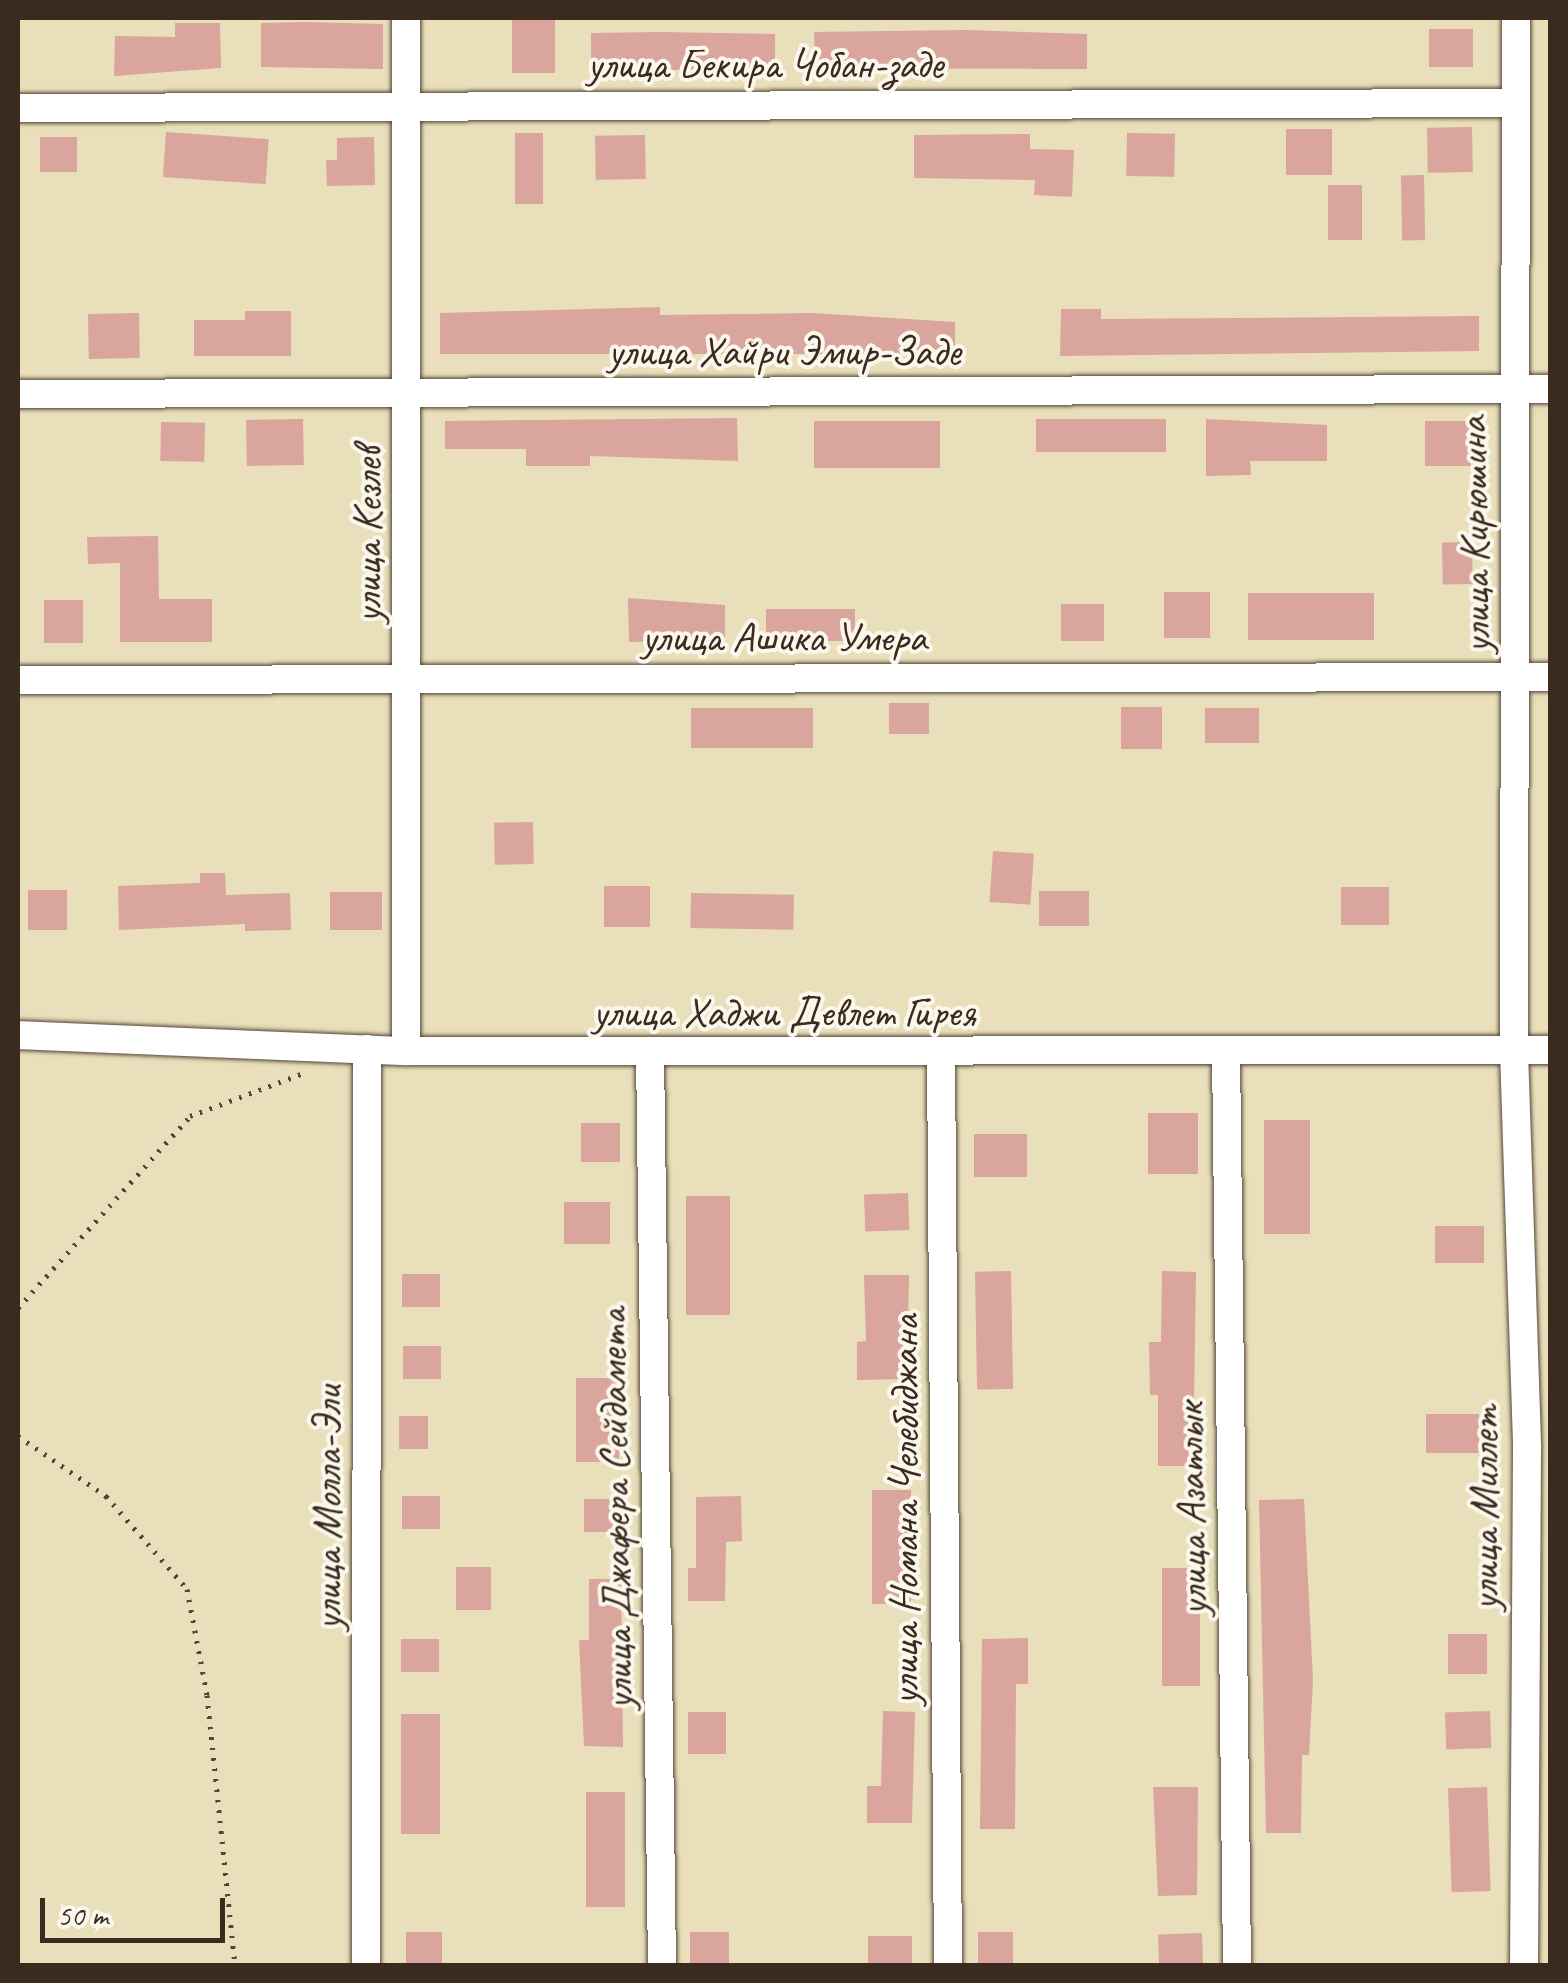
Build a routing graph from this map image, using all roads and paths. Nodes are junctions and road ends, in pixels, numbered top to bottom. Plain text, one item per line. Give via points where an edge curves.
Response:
1 (406, 18) edge
2 (1516, 18) edge
3 (1513, 102) junction
4 (406, 107) junction
5 (18, 108) edge
6 (1550, 389) edge
7 (1513, 391) junction
8 (408, 392) junction
9 (18, 394) edge
10 (1516, 676) junction
11 (1550, 676) edge
12 (409, 678) junction
13 (18, 680) edge
14 (18, 1035) edge
15 (367, 1050) junction
16 (1550, 1050) edge
17 (1226, 1051) junction
18 (406, 1052) junction
19 (650, 1052) junction
20 (1514, 1052) junction
21 (941, 1055) junction
22 (314, 1070) dead end
23 (18, 1308) edge
24 (18, 1436) edge
25 (235, 1966) edge
26 (366, 1966) edge
27 (662, 1966) edge
28 (948, 1966) edge
29 (1238, 1966) edge
30 (1524, 1966) edge

1 - 4 street, улица Кезлев
2 - 3 street, улица Кирюшина
3 - 4 street, улица Бекира Чобан-заде
3 - 7 street, улица Кирюшина
4 - 5 street, улица Бекира Чобан-заде
4 - 8 street, улица Кезлев
6 - 7 street, улица Хайри Эмир-Заде
7 - 8 street, улица Хайри Эмир-Заде
7 - 10 street, улица Кирюшина
8 - 9 street, улица Хайри Эмир-Заде
8 - 12 street, улица Кезлев
10 - 11 street, улица Ашика Умера
10 - 12 street, улица Ашика Умера
10 - 20 street, улица Кирюшина
12 - 13 street, улица Ашика Умера
12 - 18 street, улица Кезлев
14 - 15 street, улица Хаджи Девлет Гирея
15 - 18 street, улица Хаджи Девлет Гирея
15 - 26 street, улица Молла-Эли
16 - 20 street, улица Хаджи Девлет Гирея
17 - 20 street, улица Хаджи Девлет Гирея
17 - 21 street, улица Хаджи Девлет Гирея
17 - 29 street, улица Азатлык
18 - 19 street, улица Хаджи Девлет Гирея
19 - 21 street, улица Хаджи Девлет Гирея
19 - 27 street, улица Джафера Сейдамета
20 - 30 street, улица Миллет via 1527,1449
21 - 28 street, улица Номана Челебиджана
22 - 23 path via 190,1116
24 - 25 path via 106,1496 186,1589 207,1695

